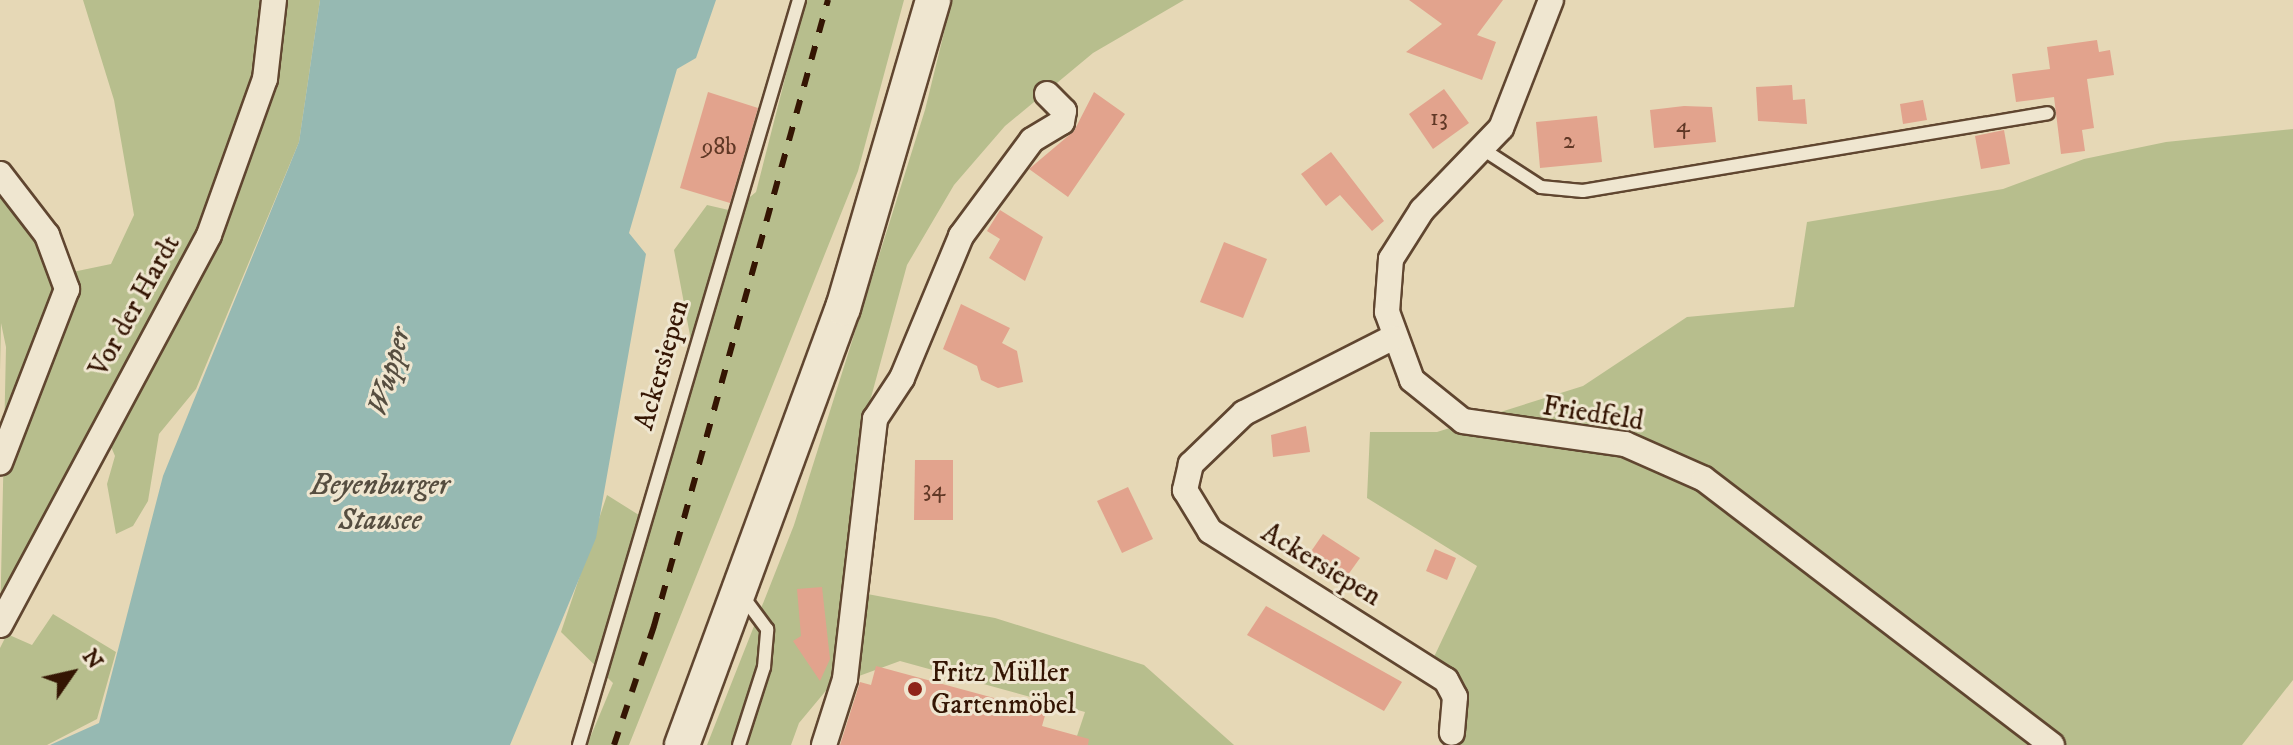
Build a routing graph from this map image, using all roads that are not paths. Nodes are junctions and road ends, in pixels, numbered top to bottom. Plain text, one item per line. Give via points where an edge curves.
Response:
1 (274, 0) edge
2 (799, 0) edge
3 (933, 0) edge
4 (1551, 0) edge
5 (1047, 94) dead end
6 (2048, 113) dead end
7 (1484, 150) junction
8 (0, 174) edge
9 (1392, 338) junction
10 (0, 463) edge
11 (741, 593) junction
12 (0, 625) edge
13 (1448, 739) edge
14 (579, 745) edge
15 (682, 745) edge
16 (739, 745) edge
17 (824, 745) edge
18 (2052, 745) edge

1 - 12 street, Vor der Hardt via 265,79 209,235
2 - 14 lane, Ackersiepen
3 - 11 main road via 843,308
4 - 7 street, Friedfeld via 1508,114
5 - 17 street via 1064,111 1062,122 1032,140 961,236 902,378 875,419 845,679
6 - 7 lane via 1583,191 1541,187
7 - 9 street, Friedfeld via 1422,210 1391,259
8 - 10 street via 47,235 67,289
9 - 13 street, Ackersiepen via 1235,420 1191,464 1185,490 1210,531 1446,680 1455,697
9 - 18 street, Friedfeld via 1412,380 1463,421 1625,444 1704,479
11 - 15 main road
11 - 16 lane via 767,629 764,667

